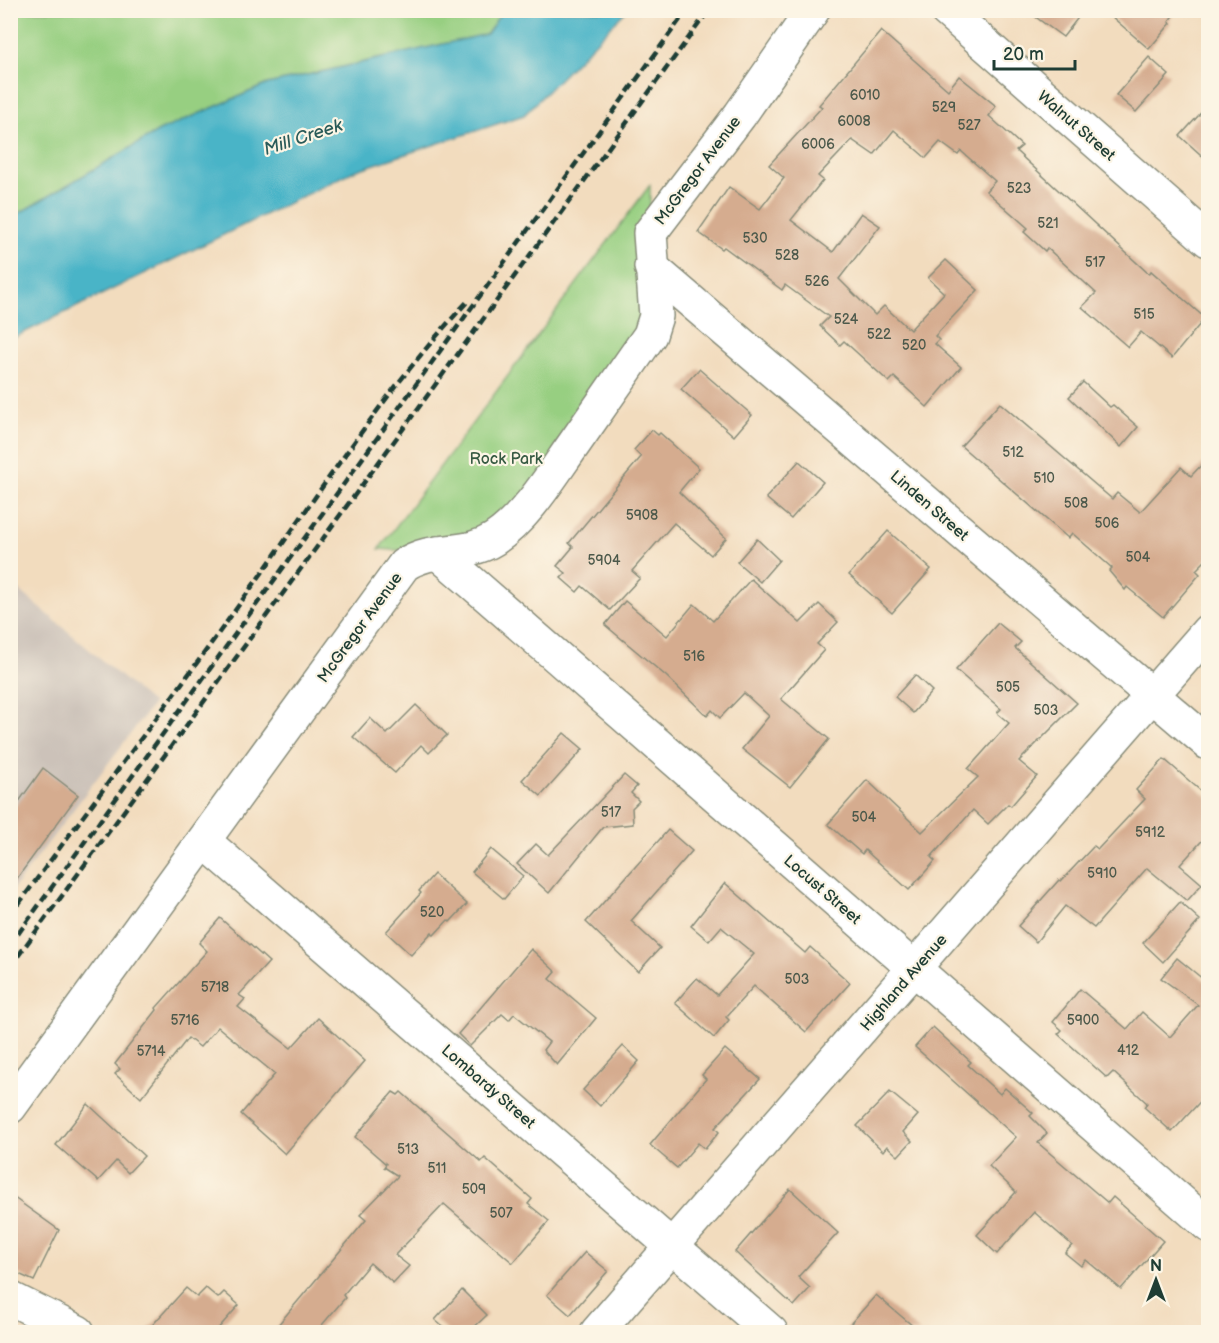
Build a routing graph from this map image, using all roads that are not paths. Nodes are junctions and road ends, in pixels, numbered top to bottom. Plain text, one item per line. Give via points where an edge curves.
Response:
1 (813, 10) edge
2 (946, 10) edge
3 (1209, 240) edge
4 (651, 267) junction
5 (438, 553) junction
6 (1209, 632) edge
7 (1153, 696) junction
8 (1209, 743) edge
9 (205, 842) junction
10 (915, 969) junction
11 (10, 1107) edge
12 (1209, 1225) edge
13 (671, 1246) junction
14 (10, 1298) edge
15 (78, 1332) edge
16 (597, 1332) edge
17 (771, 1332) edge

1 - 4 street, McGregor Avenue via 740,115 655,224 650,233
2 - 3 street, Walnut Street
4 - 5 street, McGregor Avenue via 656,316 650,335 540,493 495,538 464,551
4 - 7 street, Linden Street
5 - 9 street, McGregor Avenue via 418,556 404,566
5 - 10 street, Locust Street
6 - 7 street, Highland Avenue
7 - 8 street, Linden Street
7 - 10 street, Highland Avenue
9 - 11 street, McGregor Avenue
9 - 13 street, Lombardy Street
10 - 12 street, Locust Street
10 - 13 street, Highland Avenue
13 - 16 street, Highland Avenue
13 - 17 street, Lombardy Street
14 - 15 street

